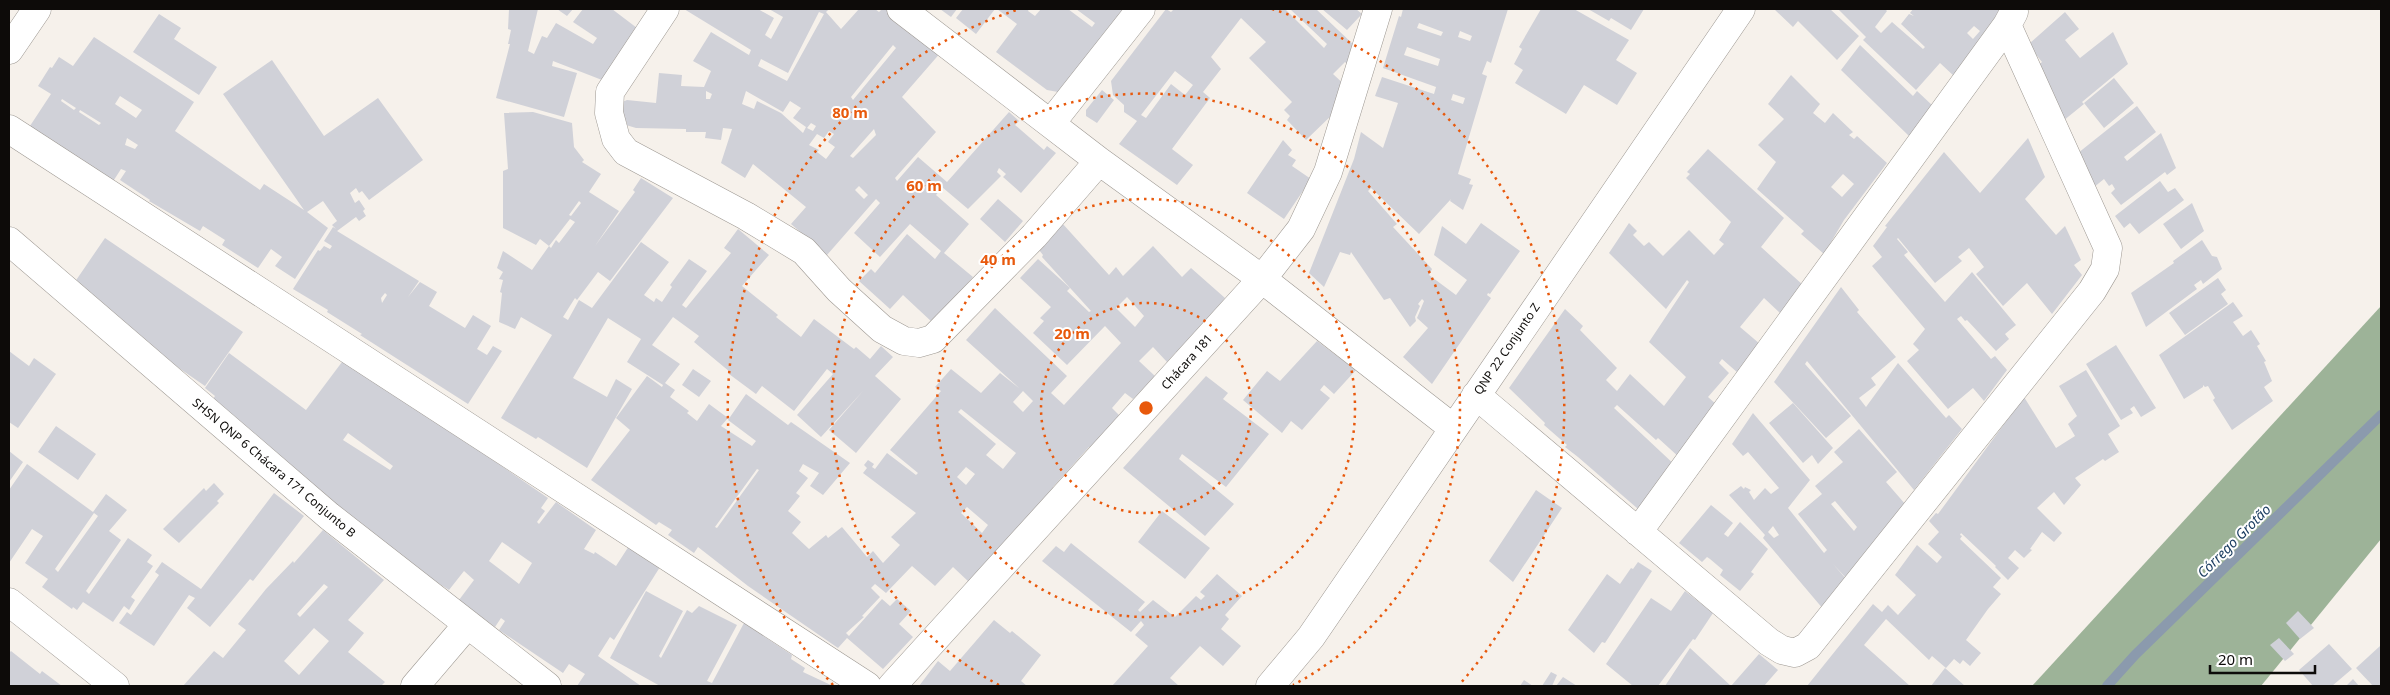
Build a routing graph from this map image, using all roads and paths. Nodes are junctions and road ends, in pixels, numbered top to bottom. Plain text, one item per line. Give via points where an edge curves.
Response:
1 (37, 9) edge
2 (665, 9) edge
3 (901, 9) edge
4 (1141, 9) edge
5 (1378, 9) edge
6 (1741, 9) edge
7 (2011, 17) edge
8 (9, 50) edge
9 (1051, 123) junction
10 (9, 129) edge
11 (1099, 161) junction
12 (9, 241) edge
13 (1262, 279) junction
14 (1476, 395) junction
15 (1454, 428) junction
16 (1638, 532) junction
17 (9, 602) edge
18 (467, 625) junction
19 (115, 686) edge
20 (415, 686) edge
21 (547, 686) edge
22 (867, 686) edge
23 (892, 686) edge
24 (1270, 686) edge

1 - 8 street
2 - 11 street via 610,92 609,113 616,139 626,152 804,251 853,303 882,329 904,342 919,344 933,339 1034,236
3 - 9 street
4 - 9 street
5 - 13 street, Chácara 181 via 1328,172 1301,229
6 - 14 street, QNP 22 Conjunto Z
7 - 16 street
7 - 16 street via 2108,248 2105,269 2092,291 1808,646 1794,653 1770,642
9 - 11 street
10 - 22 street
11 - 13 street
12 - 18 street, SHSN QNP 6 Chácara 171 Conjunto B via 329,516
13 - 15 street
13 - 23 street, Chácara 181
14 - 15 street, QNP 22 Conjunto Z
14 - 16 street
15 - 24 street, QNP 22 Conjunto Z via 1311,637
17 - 19 street
18 - 20 street
18 - 21 street, SHSN QNP 6 Chácara 171 Conjunto B

